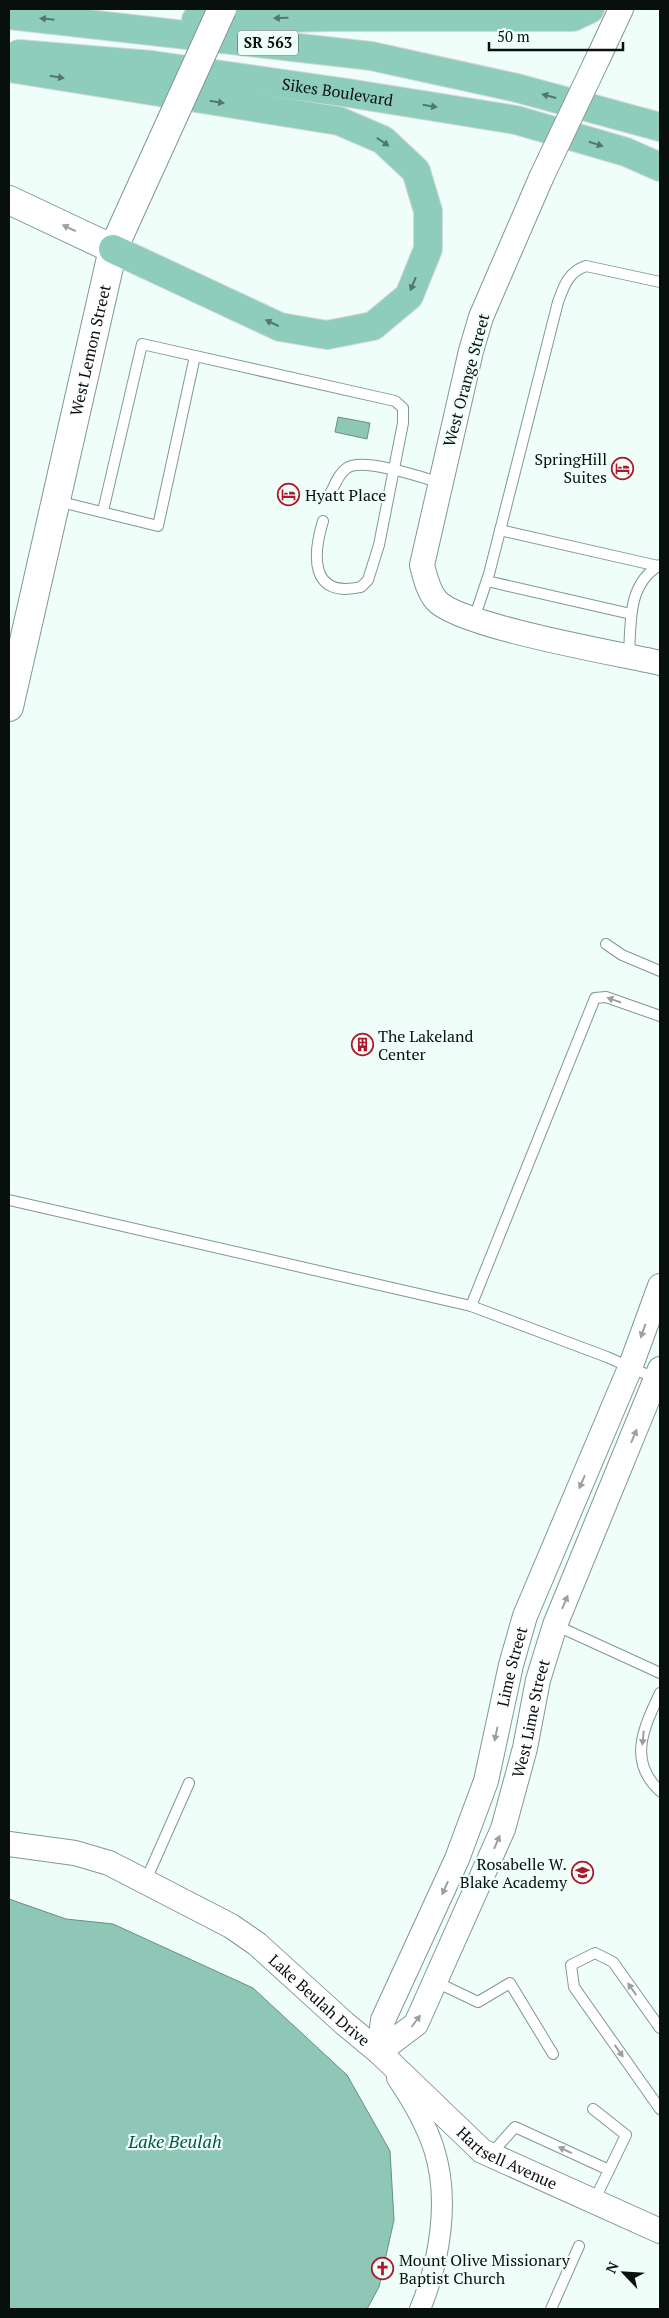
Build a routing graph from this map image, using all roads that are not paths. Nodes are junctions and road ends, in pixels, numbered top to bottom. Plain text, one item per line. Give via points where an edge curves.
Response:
1 (222, 9) edge
2 (590, 9) edge
3 (621, 9) edge
4 (9, 15) edge
5 (88, 23) junction
6 (9, 53) edge
7 (9, 68) edge
8 (660, 127) edge
9 (660, 167) edge
10 (9, 200) edge
11 (113, 249) junction
12 (660, 282) edge
13 (195, 356) junction
14 (394, 471) junction
15 (441, 482) junction
16 (330, 494) dead end
17 (55, 500) junction
18 (103, 511) junction
19 (323, 521) dead end
20 (500, 530) junction
21 (659, 565) edge
22 (487, 581) junction
23 (631, 614) junction
24 (474, 619) junction
25 (629, 656) junction
26 (660, 663) edge
27 (9, 707) edge
28 (606, 944) dead end
29 (660, 971) edge
30 (660, 1016) edge
31 (9, 1200) edge
32 (660, 1286) edge
33 (471, 1306) junction
34 (630, 1368) junction
35 (659, 1376) edge
36 (555, 1625) junction
37 (660, 1672) edge
38 (660, 1693) edge
39 (189, 1783) dead end
40 (660, 1791) edge
41 (9, 1844) edge
42 (146, 1880) junction
43 (436, 1982) junction
44 (659, 2024) edge
45 (379, 2052) junction
46 (553, 2054) dead end
47 (593, 2109) dead end
48 (660, 2109) edge
49 (491, 2154) junction
50 (609, 2170) junction
51 (594, 2201) junction
52 (660, 2231) edge
53 (579, 2246) dead end
54 (420, 2309) edge
55 (551, 2309) edge

1 - 11 main road, West Lemon Street, bridge
2 -> 5 main road via 572,17 330,16
3 - 15 street, West Orange Street, bridge via 541,178 481,317
5 -> 4 main road, SR 563
8 -> 5 main road, SR 563 via 517,88 371,56
6 -> 9 main road, Sikes Boulevard / SR 563 via 152,65 348,92 516,120 626,152
7 -> 11 main road via 339,121 383,140 416,171 428,211 428,249 409,296 373,326 327,335 280,326
11 -> 10 main road
11 - 17 main road, West Lemon Street
12 - 20 lane via 586,266 569,276 558,302
13 - 14 lane via 395,401 403,408 403,423
13 - 18 lane via 142,344
13 - 18 lane via 158,526
14 - 15 lane
14 - 16 lane via 355,464 339,476
14 - 19 lane via 375,562 368,580 361,587 340,588 328,583 319,573 316,545
15 - 24 street, West Orange Street via 422,565 436,600 456,614
17 - 18 lane
17 - 27 main road, West Lemon Street
20 - 21 lane
20 - 22 lane
21 - 23 lane via 639,586
22 - 23 lane
22 - 24 lane
23 - 25 lane
24 - 25 street, West Orange Street
25 - 26 street, West Orange Street
28 - 29 lane via 622,955
30 -> 33 lane via 606,997 595,998
31 - 33 lane
32 -> 34 street, Lime Street
33 - 34 lane
34 - 35 lane
34 -> 45 street, Lime Street via 525,1616 486,1781 457,1859 383,2020
36 -> 35 street, West Lime Street
36 - 37 lane
43 -> 36 street, West Lime Street via 505,1821 525,1748 538,1680
38 -> 40 lane via 644,1728 640,1761 652,1784
39 - 42 lane
41 - 42 street, Lake Beulah Drive via 75,1853 109,1863
42 - 45 street, Lake Beulah Drive via 231,1926 257,1944
45 -> 43 street, West Lime Street via 416,2024
43 - 46 lane via 478,2002 510,1983
44 -> 48 lane via 613,1962 594,1953 572,1965 574,1987
45 - 49 street, Hartsell Avenue via 482,2151
45 - 54 street, Lake Beulah Drive via 412,2101 434,2149 440,2180 440,2223 434,2267
47 - 50 lane via 626,2135
50 -> 49 lane via 515,2127
49 - 51 street, Hartsell Avenue
50 - 51 lane
51 - 52 street, Hartsell Avenue
53 - 55 lane

